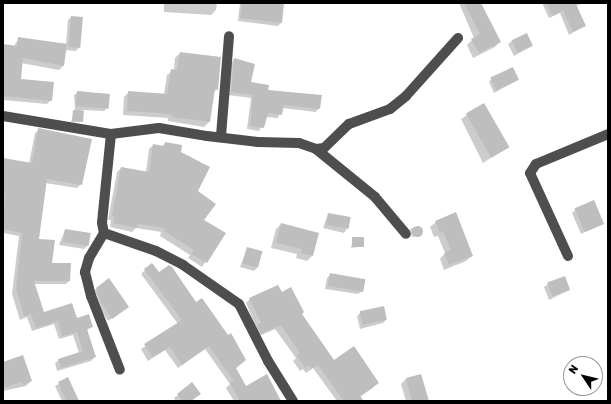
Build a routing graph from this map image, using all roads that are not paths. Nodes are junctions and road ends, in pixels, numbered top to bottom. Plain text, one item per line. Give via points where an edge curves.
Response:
1 (228, 36) dead end
2 (458, 38) dead end
3 (3, 116) edge
4 (110, 134) junction
5 (608, 134) edge
6 (221, 136) junction
7 (316, 149) junction
8 (104, 233) junction
9 (406, 234) dead end
10 (568, 256) dead end
11 (120, 370) dead end
12 (293, 401) edge

1 - 6 street
2 - 7 street via 406,96 390,108 349,124 324,148
3 - 4 street
4 - 6 street via 159,128
4 - 8 street via 102,224
5 - 10 street via 536,164 530,173
6 - 7 street via 258,142 299,144
7 - 9 street via 375,197
8 - 11 street via 89,258 86,272 91,296
8 - 12 street via 156,251 183,265 239,304 268,361

